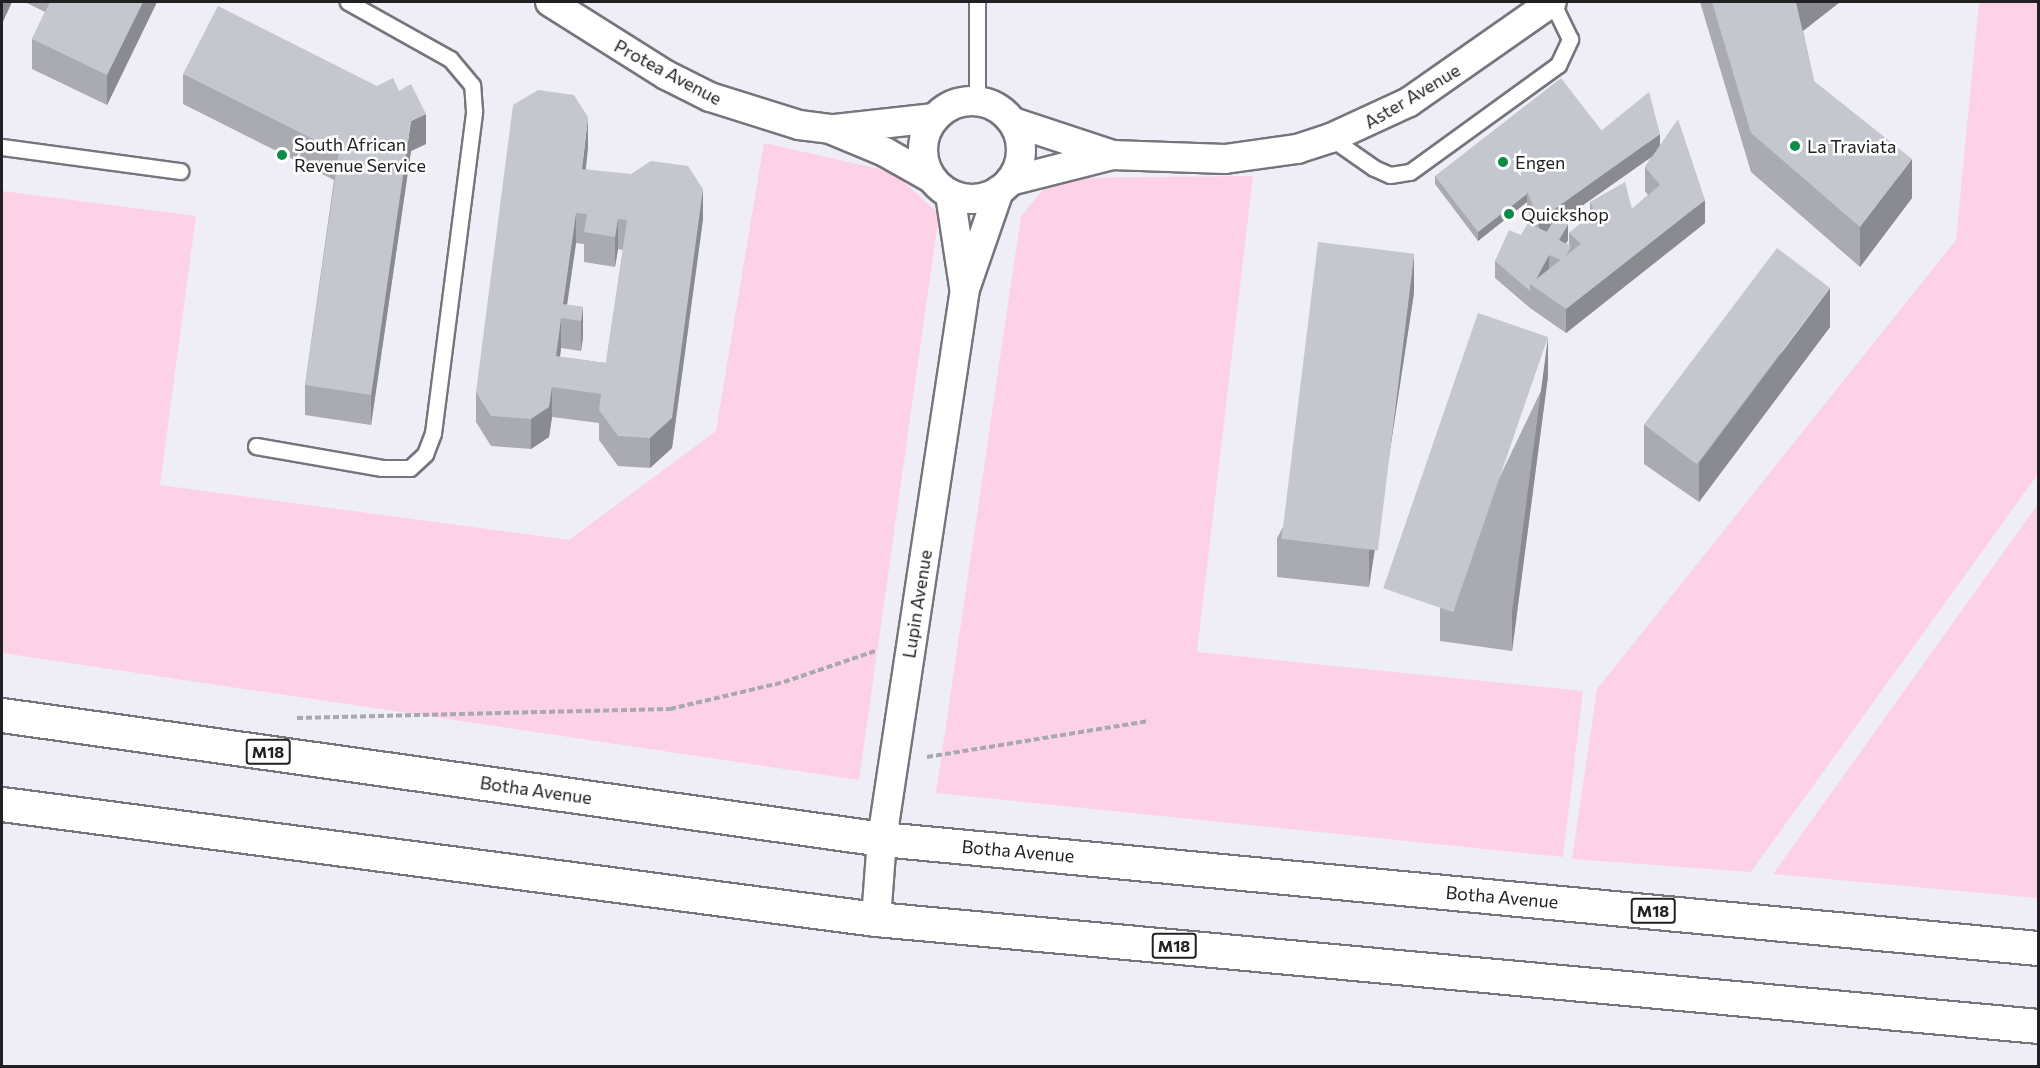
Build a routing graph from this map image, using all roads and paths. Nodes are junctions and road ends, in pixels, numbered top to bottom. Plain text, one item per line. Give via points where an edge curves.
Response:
1 (348, 2) edge
2 (550, 2) edge
3 (977, 2) edge
4 (1552, 2) edge
5 (977, 100) junction
6 (934, 118) junction
7 (1013, 122) junction
8 (830, 129) junction
9 (1331, 138) junction
10 (2, 147) edge
11 (1112, 155) junction
12 (180, 171) dead end
13 (940, 186) junction
14 (1005, 186) junction
15 (965, 289) junction
16 (256, 446) dead end
17 (912, 639) junction
18 (2, 715) edge
19 (291, 718) dead end
20 (1149, 721) dead end
21 (894, 762) junction
22 (2, 804) edge
23 (882, 839) junction
24 (876, 920) junction
25 (2038, 948) edge
26 (2038, 1026) edge

1 - 16 lane via 450,59 472,85 474,111 433,433 425,454 410,468 382,468
2 - 8 street, Protea Avenue via 666,75 710,97 799,125
3 - 5 lane
4 - 9 street, Aster Avenue via 1409,102
4 - 9 lane via 1570,39 1558,65 1410,172 1390,175
5 - 6 street via 953,104
5 - 7 street via 991,104
6 - 8 street, Protea Avenue
6 - 13 street via 923,148
7 - 11 street, Aster Avenue
7 - 14 street via 1019,133 1021,158
8 - 13 street, Protea Avenue via 885,152
9 - 11 street, Aster Avenue via 1297,149 1225,159
10 - 12 lane
11 - 14 street, Aster Avenue
13 - 14 street via 973,200
13 - 15 street, Lupin Avenue
14 - 15 street, Lupin Avenue
15 - 17 street, Lupin Avenue
17 - 19 path via 784,682 670,709
17 - 21 street, Lupin Avenue
18 - 23 main road, Botha Avenue / M18
20 - 21 path
21 - 23 street, Lupin Avenue
22 - 24 main road, M18
23 - 24 street, Lupin Avenue
23 - 25 main road, Botha Avenue / M18
24 - 26 main road, M18

